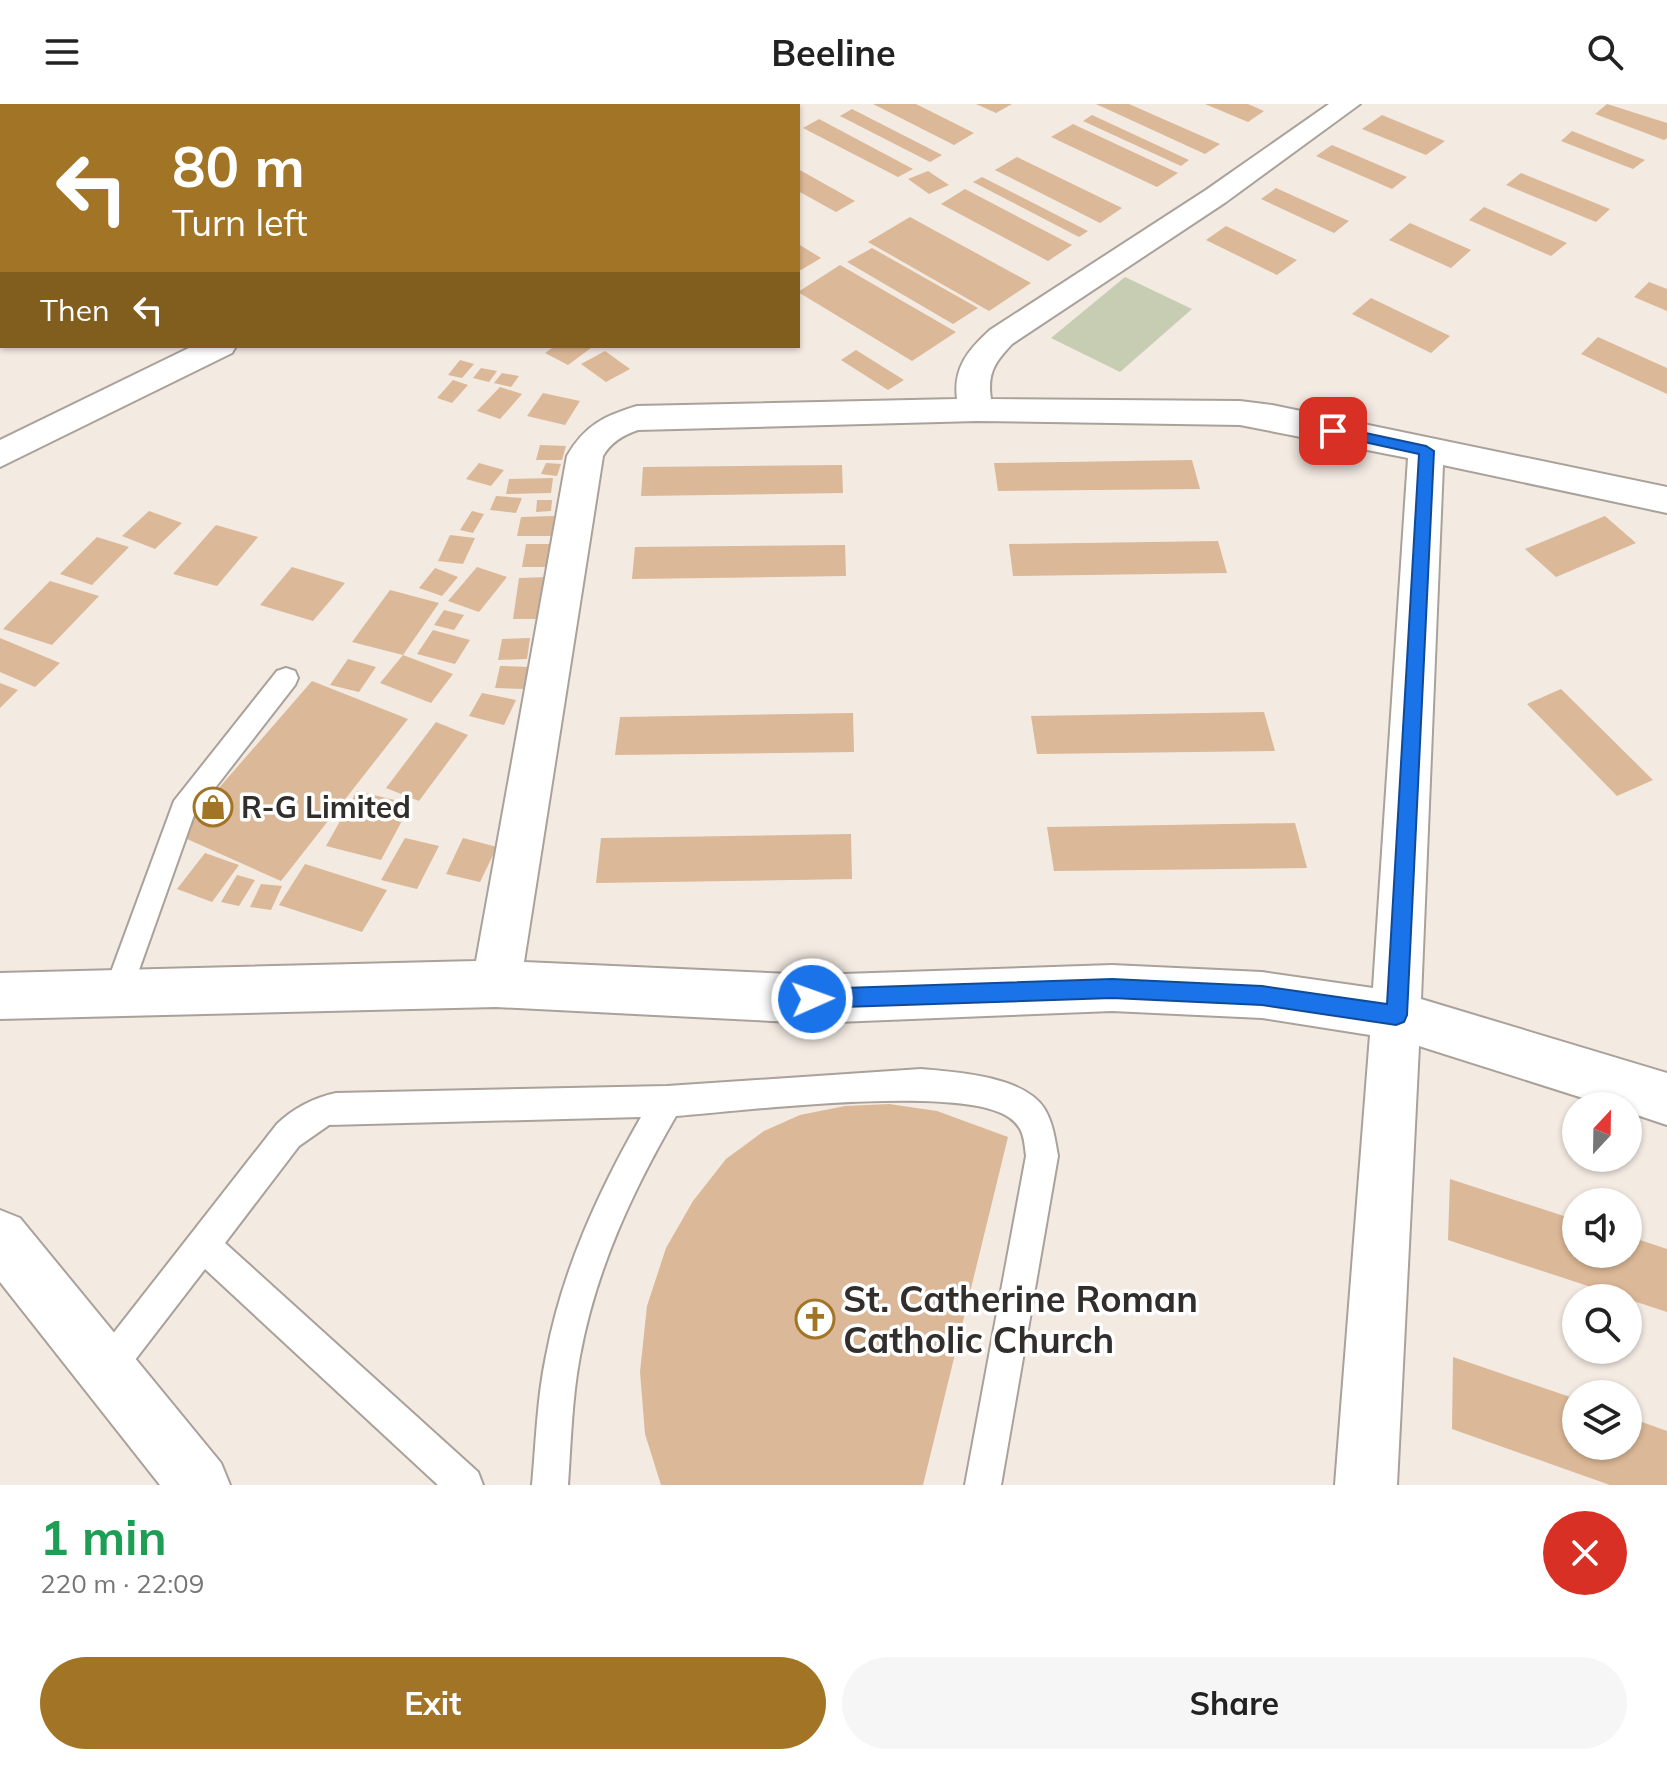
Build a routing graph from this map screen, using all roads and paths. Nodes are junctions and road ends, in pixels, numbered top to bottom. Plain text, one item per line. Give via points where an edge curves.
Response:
1 (1347, 104) edge
2 (216, 348) edge
3 (977, 410) junction
4 (1426, 451) junction
5 (0, 455) edge
6 (1667, 500) edge
7 (286, 678) dead end
8 (496, 984) junction
9 (118, 991) junction
10 (0, 996) edge
11 (1396, 1015) junction
12 (1667, 1099) edge
13 (667, 1101) junction
14 (0, 1238) edge
15 (203, 1245) junction
16 (106, 1370) junction
17 (199, 1485) edge
18 (465, 1485) edge
19 (550, 1485) edge
20 (983, 1485) edge
21 (1366, 1485) edge

1 - 3 street via 1001,337 978,358 970,383
2 - 5 street
3 - 4 street via 1240,413
3 - 8 street via 637,418 594,438 585,456
4 - 6 street
4 - 11 street
7 - 9 lane via 183,809
8 - 9 street
8 - 11 street via 812,999 1112,988 1262,995
9 - 10 street
11 - 12 street
11 - 21 street
13 - 15 lane via 319,1112 288,1135
13 - 19 lane via 626,1170 580,1284 563,1357
13 - 20 lane via 921,1084 987,1094 1029,1114 1039,1132 1042,1156
14 - 16 street
15 - 16 lane
15 - 18 lane
16 - 17 street

